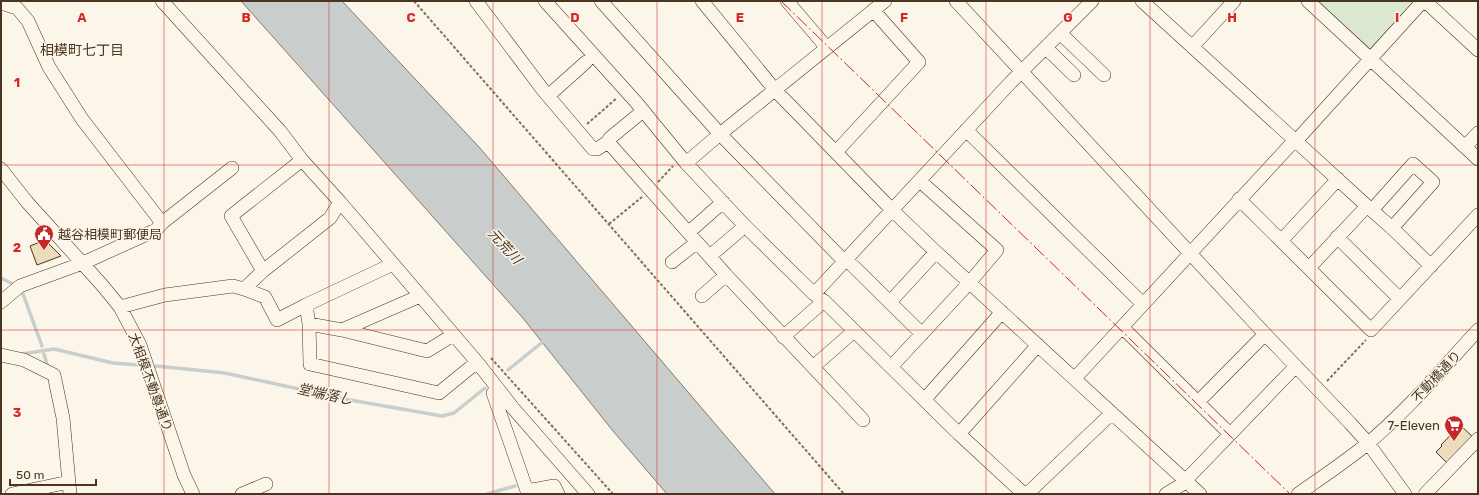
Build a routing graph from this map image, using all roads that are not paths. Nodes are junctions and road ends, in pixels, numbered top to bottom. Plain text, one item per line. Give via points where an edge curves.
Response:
1 (162, 1) edge
2 (476, 1) edge
3 (545, 1) edge
4 (600, 1) edge
5 (702, 1) edge
6 (787, 1) edge
7 (885, 1) edge
8 (956, 1) edge
9 (1092, 1) edge
10 (1142, 1) edge
11 (1234, 1) edge
12 (1308, 1) edge
13 (1424, 1) edge
14 (1, 3) edge
15 (874, 10) junction
16 (1060, 33) junction
17 (1192, 47) junction
18 (827, 48) junction
19 (1046, 48) junction
20 (1478, 50) edge
21 (1370, 59) junction
22 (586, 62) dead end
23 (1022, 72) junction
24 (1074, 75) dead end
25 (1104, 75) dead end
26 (775, 90) junction
27 (548, 96) junction
28 (637, 116) dead end
29 (966, 130) junction
30 (1478, 132) edge
31 (720, 134) junction
32 (1295, 140) junction
33 (607, 143) junction
34 (1465, 147) junction
35 (836, 152) junction
36 (1478, 158) edge
37 (302, 160) junction
38 (686, 163) junction
39 (232, 168) dead end
40 (1, 169) edge
41 (1338, 179) junction
42 (920, 181) junction
43 (1239, 199) junction
44 (340, 202) junction
45 (723, 202) junction
46 (1369, 208) junction
47 (893, 211) junction
48 (349, 213) junction
49 (1478, 215) edge
50 (330, 218) junction
51 (162, 223) junction
52 (745, 226) junction
53 (1392, 228) junction
54 (692, 237) junction
55 (1337, 237) junction
56 (1282, 241) junction
57 (936, 252) junction
58 (1190, 253) junction
59 (710, 256) junction
60 (846, 261) junction
61 (672, 262) dead end
62 (83, 263) junction
63 (393, 264) junction
64 (1431, 266) junction
65 (1308, 268) junction
66 (262, 271) junction
67 (726, 275) junction
68 (970, 282) junction
69 (244, 289) junction
70 (420, 296) junction
71 (702, 296) dead end
72 (819, 298) junction
73 (1400, 299) junction
74 (1, 302) edge
75 (890, 302) junction
76 (1142, 303) junction
77 (306, 305) junction
78 (120, 307) junction
79 (1002, 312) junction
80 (309, 324) junction
81 (1122, 327) junction
82 (342, 330) junction
83 (1478, 330) edge
84 (854, 331) junction
85 (922, 334) junction
86 (1265, 334) junction
87 (453, 335) junction
88 (783, 337) junction
89 (1038, 345) junction
90 (1, 355) edge
91 (477, 362) junction
92 (1296, 366) junction
93 (813, 367) junction
94 (891, 367) junction
95 (1075, 378) junction
96 (497, 388) junction
97 (925, 399) junction
98 (1198, 402) junction
99 (1112, 412) junction
100 (862, 420) dead end
101 (959, 434) junction
102 (1230, 434) junction
103 (1478, 439) edge
104 (1368, 443) junction
105 (1186, 481) junction
106 (266, 484) dead end
107 (70, 488) edge
108 (522, 493) edge
109 (12, 494) edge
110 (194, 494) edge
111 (242, 494) edge
112 (558, 494) edge
113 (588, 494) edge
114 (1024, 494) edge
115 (1027, 494) edge
116 (1166, 494) edge
117 (1200, 494) edge
118 (1298, 494) edge
119 (1405, 494) edge
120 (1425, 494) edge

1 - 37 street via 280,131
2 - 27 street
3 - 38 street via 636,102
4 - 31 street
5 - 26 street
6 - 18 street
7 - 15 street
8 - 23 street
9 - 16 street
10 - 17 street
11 - 17 street
12 - 21 street
13 - 20 street
13 - 21 street
14 - 51 street via 17,8 28,21 49,67 82,119
15 - 18 street
15 - 35 street via 919,62
16 - 19 street
16 - 25 street
17 - 32 street
18 - 26 street
19 - 23 street
19 - 24 street
21 - 32 street
21 - 34 street
22 - 27 street
23 - 29 street
23 - 58 street
26 - 31 street
26 - 35 street
27 - 33 street via 593,149
28 - 33 street
29 - 42 street
29 - 76 street
30 - 34 street
31 - 38 street
31 - 60 street
32 - 41 street
32 - 43 street
33 - 54 street
34 - 36 street
35 - 47 street
37 - 44 street
37 - 66 street via 232,216
38 - 45 street
39 - 51 street
40 - 62 street, 大相模不動尊通り
41 - 46 street
41 - 56 street
42 - 47 street
42 - 68 street via 997,250
43 - 56 street
43 - 58 street
44 - 48 street
44 - 50 street
45 - 52 street
45 - 54 street
46 - 53 street
46 - 53 street via 1414,164 1432,182
46 - 55 street
47 - 57 street
47 - 60 street
48 - 50 street
48 - 63 street
49 - 64 street
50 - 66 street
51 - 62 street via 156,230
52 - 59 street
52 - 72 street
53 - 64 street
54 - 59 street
54 - 61 street
55 - 65 street
55 - 73 street
56 - 65 street
57 - 68 street
57 - 75 street
58 - 76 street
58 - 86 street
59 - 67 street
60 - 72 street
60 - 75 street
62 - 74 street via 20,286
62 - 78 street, 大相模不動尊通り
63 - 70 street
63 - 77 street
64 - 73 street
65 - 73 street via 1371,330
66 - 69 street
67 - 71 street
67 - 88 street
68 - 79 street
68 - 85 street
69 - 77 street via 265,297 277,320
69 - 78 street via 233,286 165,295
70 - 82 street
70 - 87 street
72 - 84 street
72 - 88 street
75 - 85 street
76 - 81 street
77 - 80 street
78 - 110 street, 大相模不動尊通り via 146,362 184,475
79 - 89 street
79 - 97 street
80 - 82 street
80 - 91 street via 310,364 424,390 439,393
81 - 95 street
81 - 98 street
82 - 87 street via 427,351
83 - 104 street, 不動橋通り via 1403,411
84 - 93 street
84 - 94 street
85 - 94 street
86 - 92 street
86 - 98 street
87 - 91 street
88 - 93 street
89 - 95 street
89 - 101 street
90 - 107 street via 24,360 54,375 63,418
91 - 96 street
92 - 102 street
92 - 104 street
93 - 100 street
94 - 97 street
95 - 99 street
96 - 108 street via 493,393
96 - 113 street
97 - 101 street
98 - 102 street
99 - 105 street
99 - 115 street
101 - 114 street
102 - 105 street
103 - 120 street
104 - 118 street, 不動橋通り
104 - 119 street
105 - 116 street
105 - 117 street
106 - 111 street
107 - 109 street
108 - 112 street via 554,486

